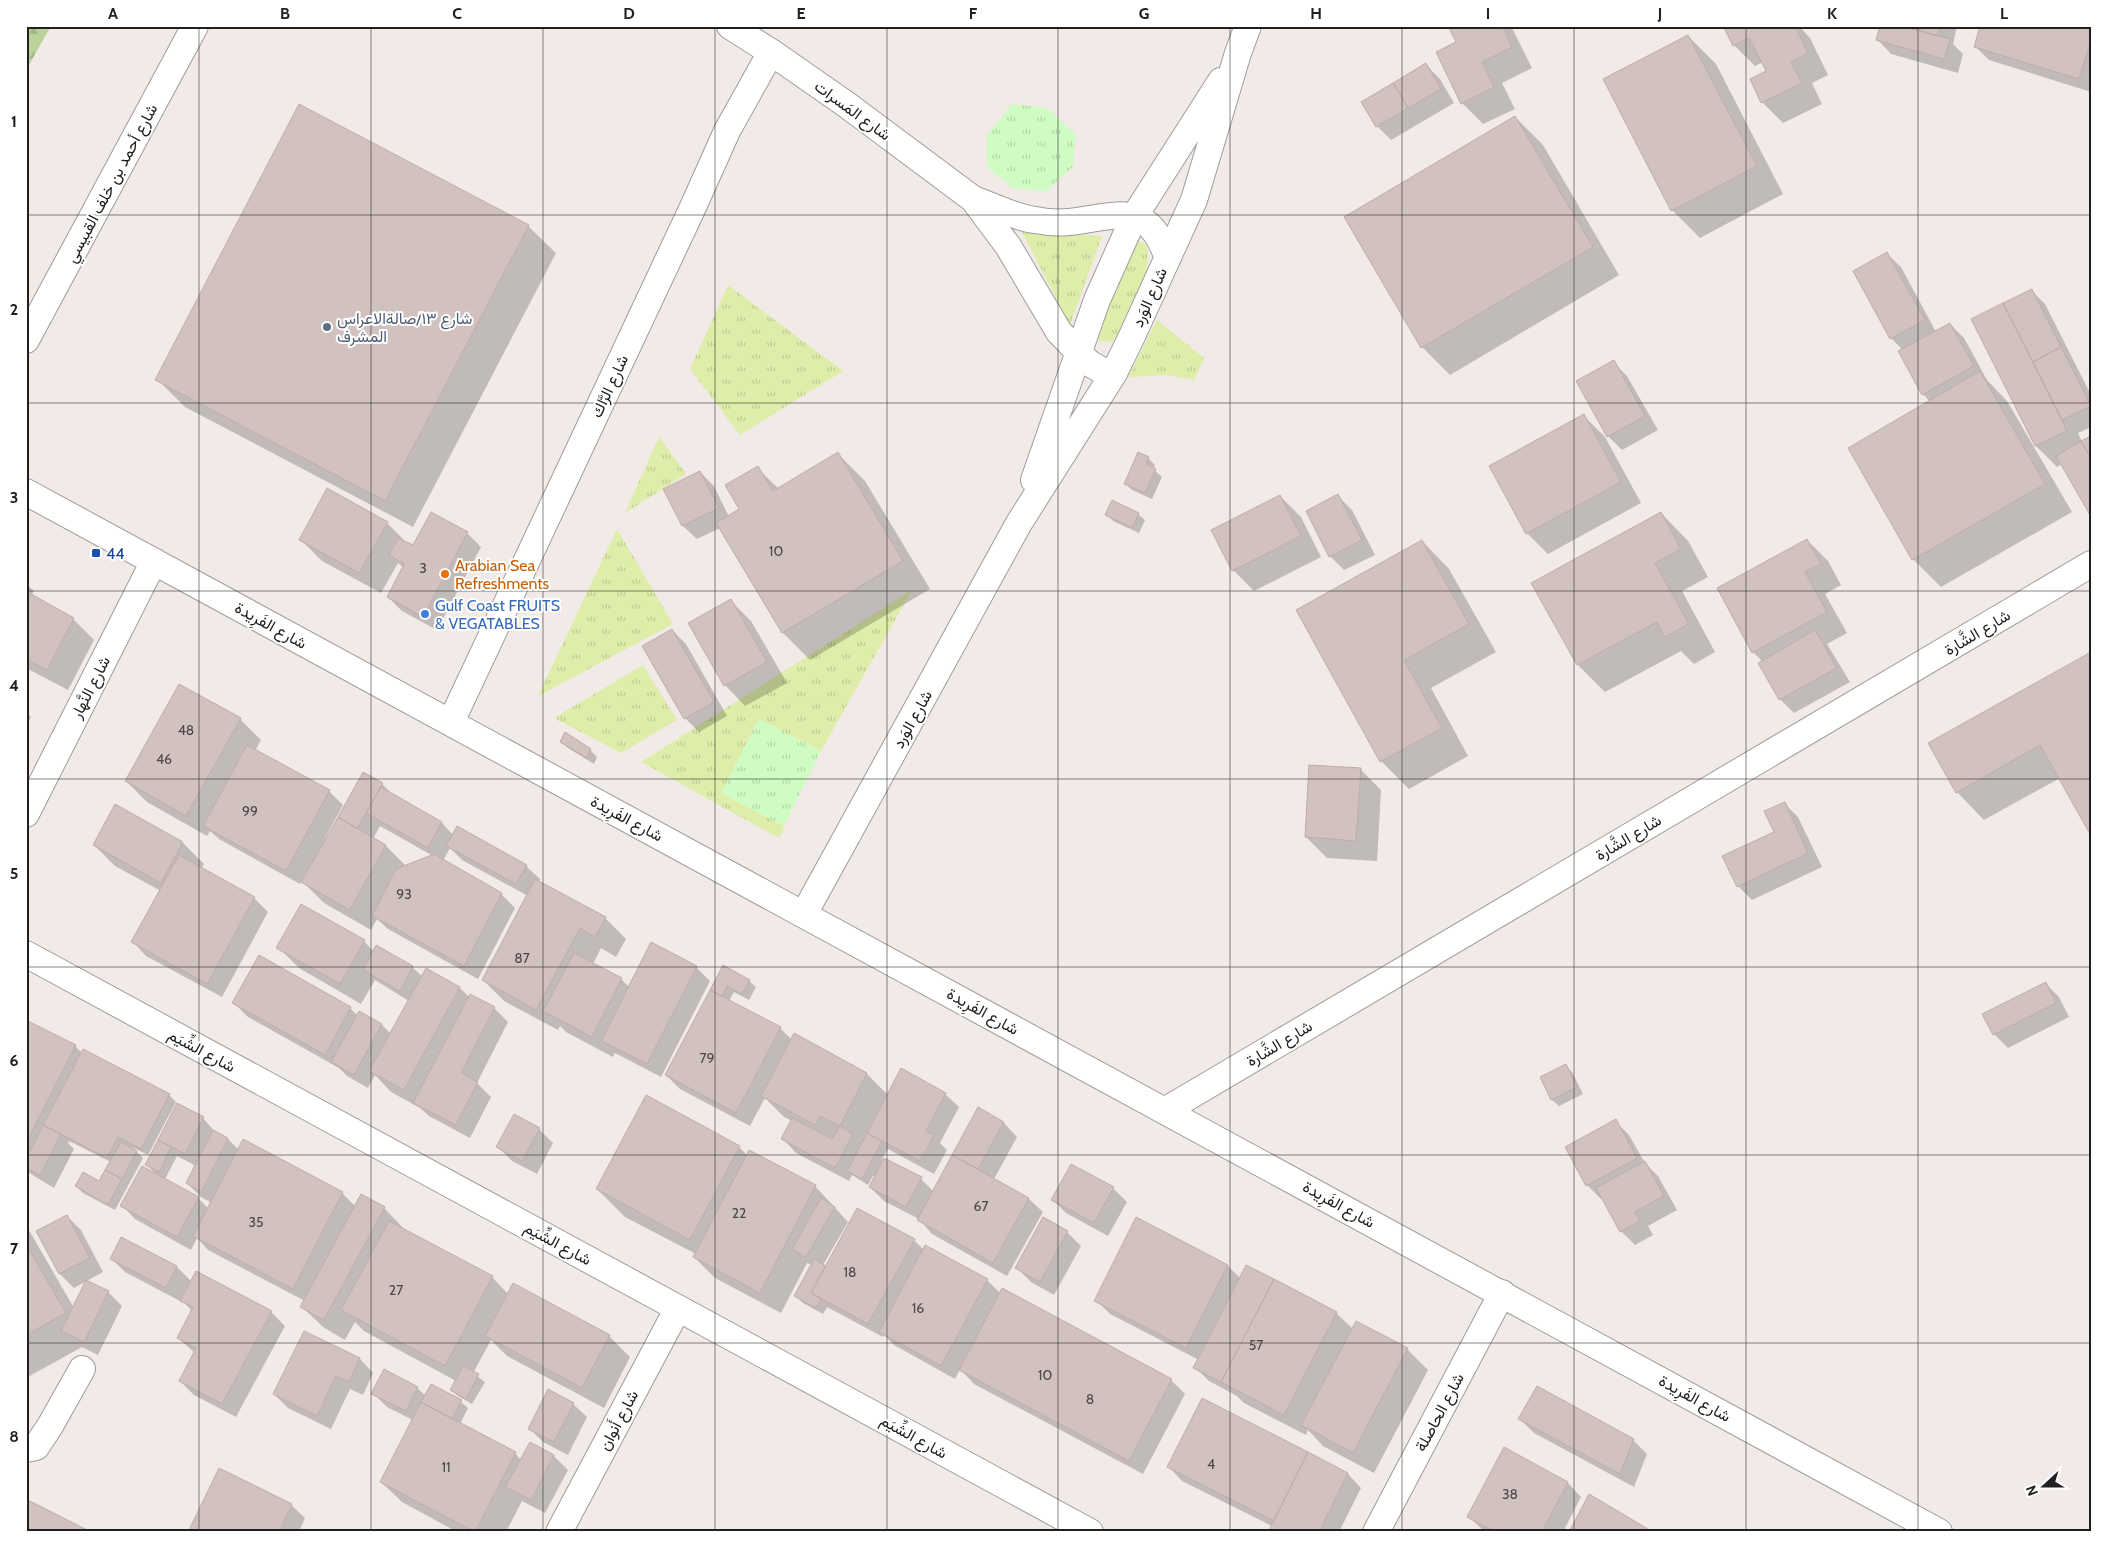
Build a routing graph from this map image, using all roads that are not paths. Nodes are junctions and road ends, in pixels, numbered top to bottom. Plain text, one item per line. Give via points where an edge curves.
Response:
1 (195, 26) edge
2 (730, 26) edge
3 (1248, 26) edge
4 (771, 52) junction
5 (1238, 52) junction
6 (973, 199) junction
7 (1134, 217) junction
8 (1167, 256) junction
9 (26, 340) edge
10 (1078, 352) junction
11 (1114, 373) junction
12 (26, 492) edge
13 (1019, 523) junction
14 (154, 561) junction
15 (2091, 564) edge
16 (451, 722) junction
17 (26, 814) edge
18 (804, 914) junction
19 (26, 954) edge
20 (1166, 1110) junction
21 (1502, 1293) junction
22 (678, 1308) junction
23 (82, 1369) dead end
24 (26, 1449) edge
25 (559, 1532) edge
26 (1090, 1532) edge
27 (1376, 1532) edge
28 (1939, 1532) edge

1 - 9 street, شارع أحمد بن خلف القبيسي
2 - 4 street, شارع المَسرات
3 - 5 street, شارع الوَرد
4 - 6 street, شارع المَسرات
4 - 16 street, شارع الرَّاك via 727,131
5 - 7 street, شارع الوَرد
5 - 8 street, شارع الوَرد via 1194,200
6 - 7 street, شارع المَسرات via 1033,220 1068,222 1119,215
6 - 10 street, شارع المَسرات via 1008,246 1059,332
7 - 8 street, شارع المَسرات via 1155,229
7 - 10 street, شارع الوَرد
8 - 11 street, شارع الوَرد
10 - 11 street, شارع المَسرات via 1088,363
10 - 13 street, شارع الوَرد
11 - 13 street, شارع الوَرد
12 - 14 street, شارع الفَرِيدة
13 - 18 street, شارع الوَرد
14 - 16 street, شارع الفَرِيدة
14 - 17 street, شارع النَّهار
15 - 20 street, شارع الشَّارة
16 - 18 street, شارع الفَرِيدة
18 - 20 street, شارع الفَرِيدة
19 - 22 street, شارع الشِّيَم
20 - 21 street, شارع الفَرِيدة
21 - 27 street, شارع الحاصلة
21 - 28 street, شارع الفَرِيدة
22 - 25 street, شارع أَنوان
22 - 26 street, شارع الشِّيَم
23 - 24 street via 36,1447

